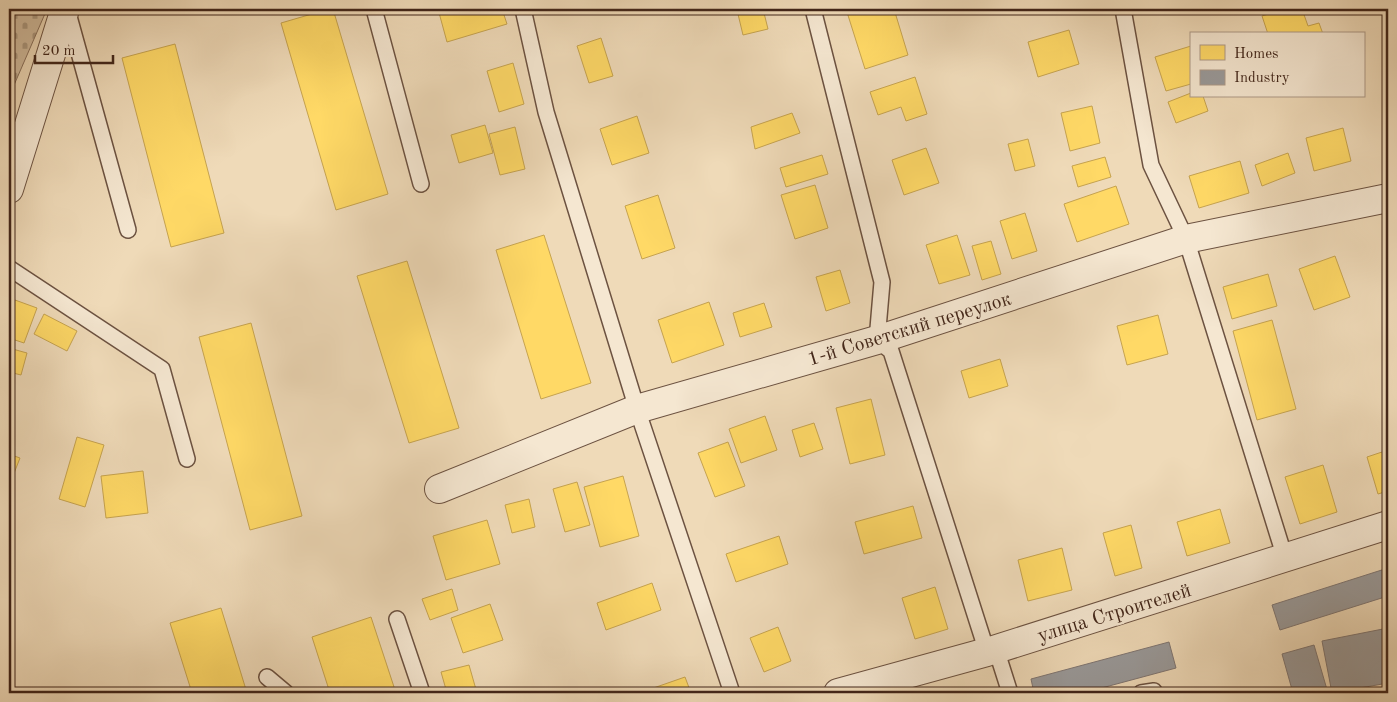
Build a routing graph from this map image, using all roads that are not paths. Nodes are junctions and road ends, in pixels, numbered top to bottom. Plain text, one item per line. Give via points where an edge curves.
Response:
1 (66, 9) edge
2 (374, 9) edge
3 (523, 9) edge
4 (813, 9) edge
5 (1123, 9) edge
6 (421, 184) dead end
7 (9, 189) edge
8 (1388, 198) edge
9 (128, 230) dead end
10 (1186, 239) junction
11 (9, 268) edge
12 (877, 340) junction
13 (637, 409) junction
14 (187, 459) dead end
15 (439, 489) dead end
16 (1388, 525) edge
17 (1285, 558) junction
18 (397, 619) dead end
19 (992, 650) junction
20 (267, 678) dead end
21 (286, 693) edge
22 (422, 693) edge
23 (732, 693) edge
24 (838, 693) edge
25 (1010, 693) edge

1 - 7 street
1 - 9 lane
2 - 6 lane
3 - 13 lane via 546,112
4 - 12 lane via 882,282
5 - 10 lane via 1151,165
8 - 10 street, 1-й Советский переулок
10 - 12 street, 1-й Советский переулок
10 - 17 lane
11 - 14 lane via 162,369
12 - 13 street, 1-й Советский переулок
12 - 19 lane via 891,351
13 - 15 street, 1-й Советский переулок
13 - 23 lane
16 - 17 street, улица Строителей
17 - 19 street, улица Строителей
18 - 22 lane
19 - 24 street, улица Строителей
19 - 25 lane
20 - 21 lane

